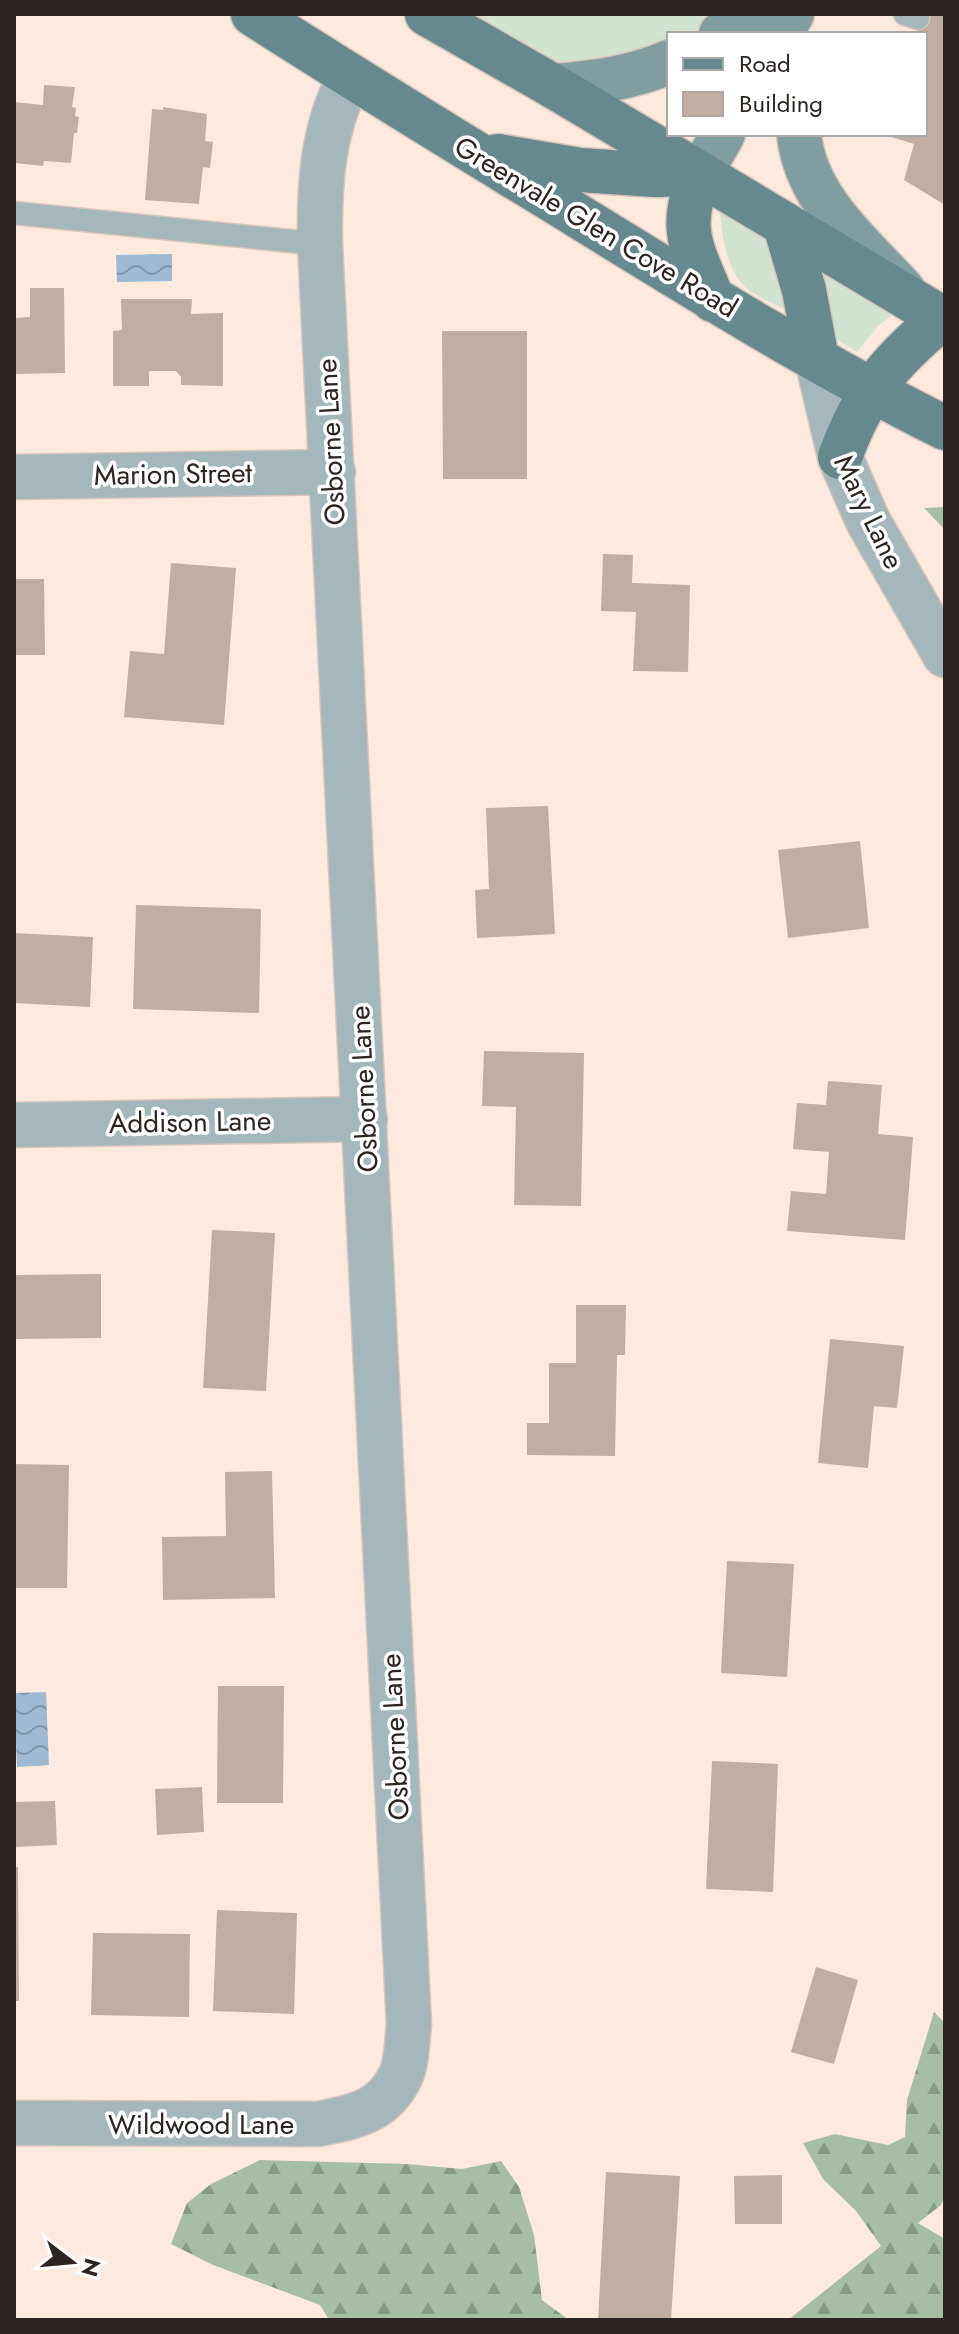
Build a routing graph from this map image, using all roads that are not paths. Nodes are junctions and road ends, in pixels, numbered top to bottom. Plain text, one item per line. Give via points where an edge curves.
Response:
1 (253, 14) edge
2 (427, 14) edge
3 (755, 14) edge
4 (792, 14) edge
5 (724, 32) edge
6 (781, 32) edge
7 (667, 63) edge
8 (350, 77) junction
9 (553, 86) junction
10 (722, 136) edge
11 (799, 136) edge
12 (472, 151) junction
13 (700, 174) junction
14 (14, 213) edge
15 (785, 225) junction
16 (320, 244) junction
17 (713, 300) junction
18 (934, 314) edge
19 (817, 359) junction
20 (871, 389) junction
21 (945, 428) edge
22 (840, 457) junction
23 (333, 472) junction
24 (14, 477) edge
25 (945, 655) edge
26 (365, 1119) junction
27 (14, 1125) edge
28 (383, 2101) joint
29 (14, 2123) edge

1 - 8 main road, Greenvale Glen Cove Road
2 - 9 main road
3 - 5 main road
4 - 6 main road
7 - 9 main road via 628,77
8 - 12 main road, Greenvale Glen Cove Road
8 - 16 street, Osborne Lane via 325,142
9 - 13 main road
10 - 13 main road
11 - 18 main road via 805,167 828,207
12 - 13 main road via 580,170
12 - 17 main road, Greenvale Glen Cove Road
13 - 15 main road
13 - 17 main road via 687,215 688,232
14 - 16 lane
15 - 18 main road
15 - 19 main road
16 - 23 street, Osborne Lane
17 - 19 main road, Greenvale Glen Cove Road
18 - 20 main road
19 - 20 main road, Greenvale Glen Cove Road
19 - 22 street, Mary Lane
20 - 21 main road, Greenvale Glen Cove Road
20 - 22 main road
22 - 25 street, Mary Lane via 868,521
23 - 24 street, Marion Street
23 - 26 street, Osborne Lane
26 - 27 street, Addison Lane
26 - 28 street, Osborne Lane via 409,2025 402,2073
28 - 29 street, Wildwood Lane via 356,2116 318,2124

